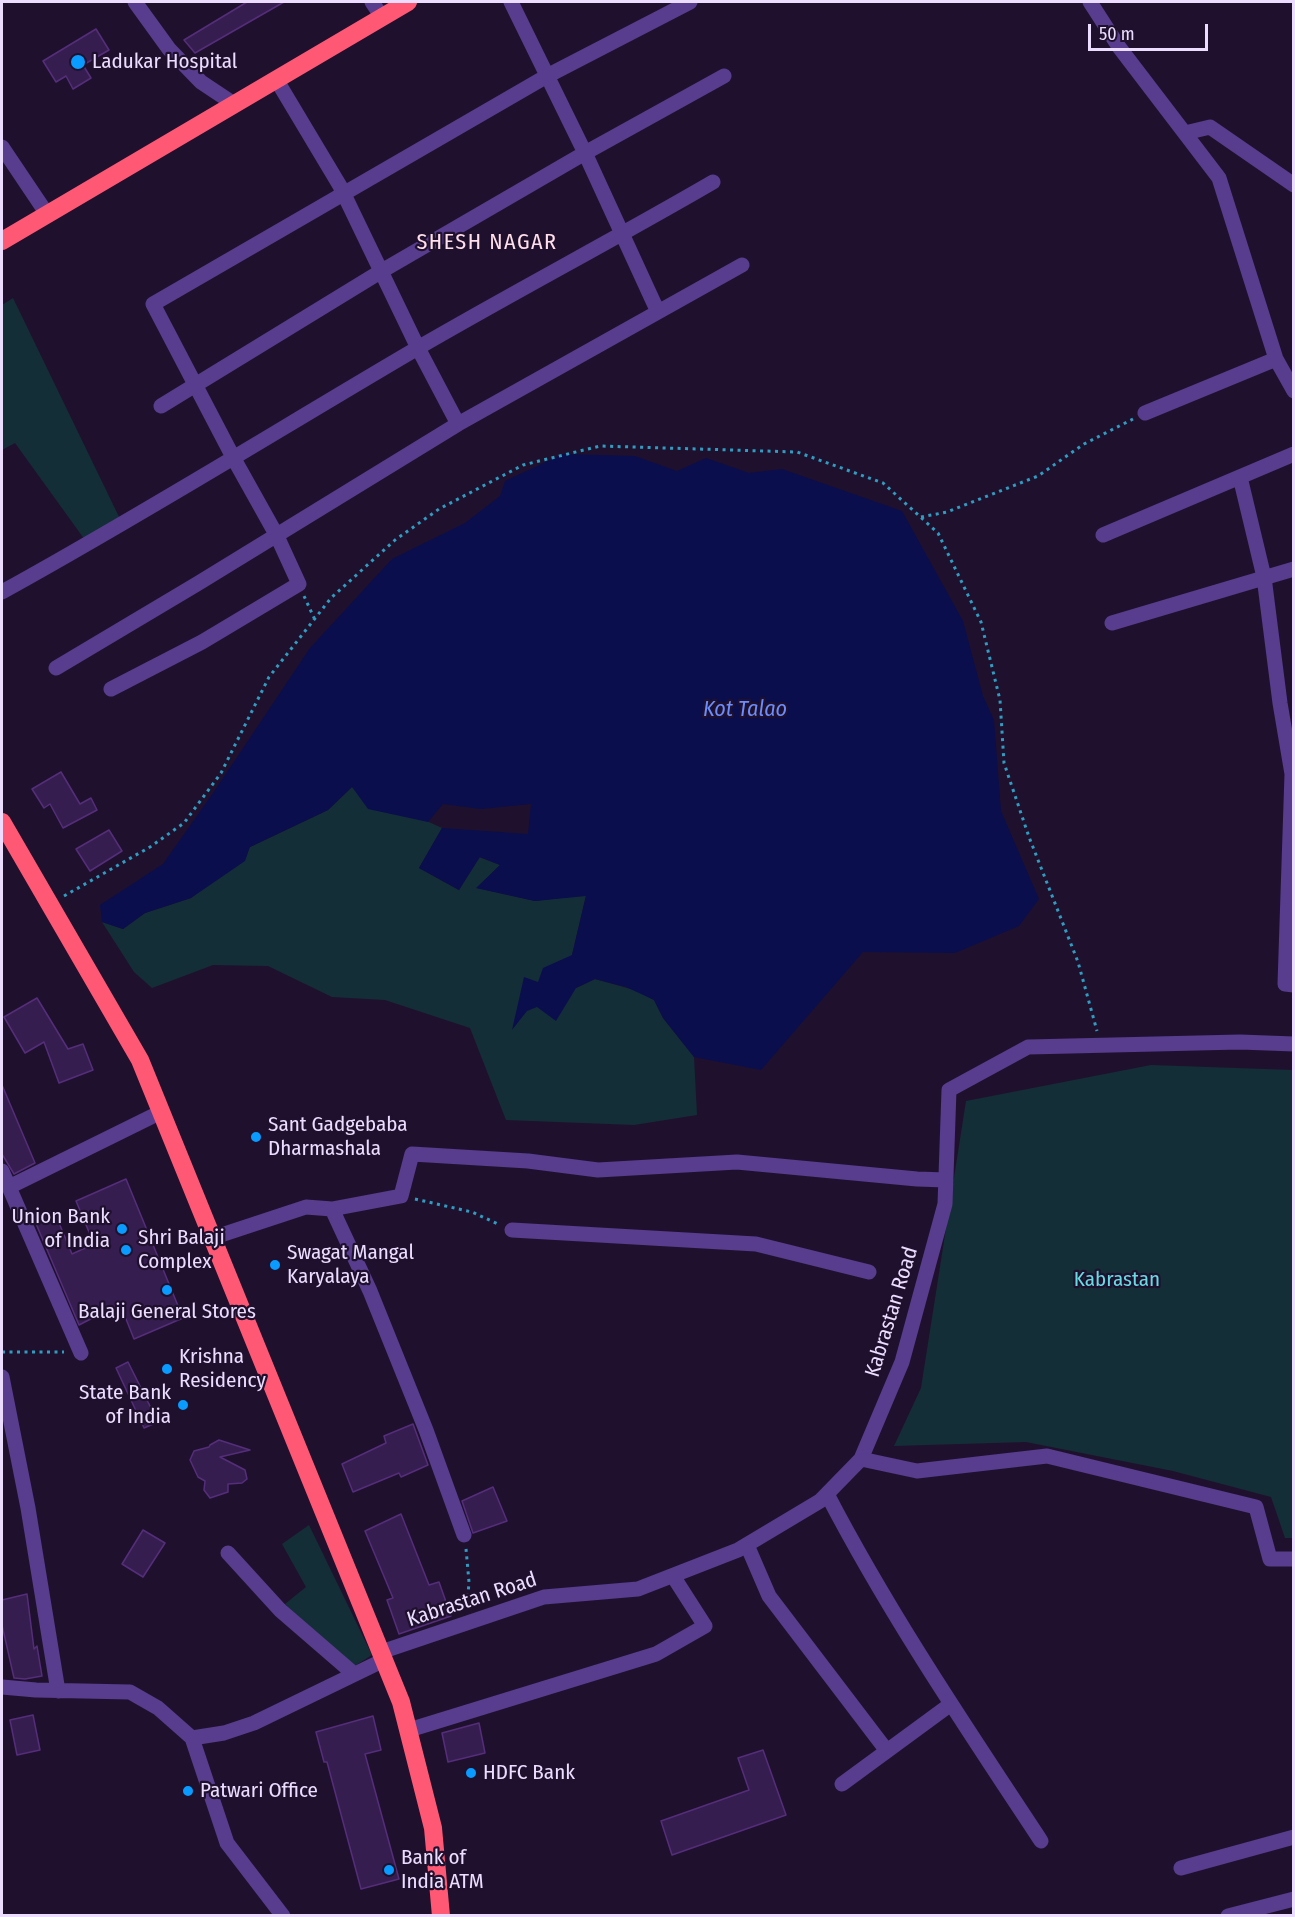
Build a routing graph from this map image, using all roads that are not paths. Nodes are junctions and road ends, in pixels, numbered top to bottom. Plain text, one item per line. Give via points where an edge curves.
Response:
1 (135, 2) edge
2 (408, 2) edge
3 (511, 2) edge
4 (690, 2) edge
5 (1090, 2) edge
6 (377, 9) edge
7 (548, 76) junction
8 (724, 76) dead end
9 (276, 79) junction
10 (234, 104) junction
11 (1185, 133) junction
12 (2, 147) edge
13 (585, 153) junction
14 (713, 182) dead end
15 (1293, 185) edge
16 (344, 194) junction
17 (47, 214) junction
18 (621, 236) junction
19 (2, 241) edge
20 (742, 265) dead end
21 (380, 272) junction
22 (658, 312) junction
23 (418, 348) junction
24 (1276, 359) junction
25 (196, 384) junction
26 (1293, 391) edge
27 (161, 405) dead end
28 (1145, 413) road end
29 (458, 424) junction
30 (1293, 454) edge
31 (234, 459) junction
32 (1240, 477) junction
33 (1102, 535) dead end
34 (277, 536) junction
35 (1293, 569) edge
36 (1264, 577) junction
37 (2, 592) edge
38 (1112, 623) dead end
39 (56, 668) dead end
40 (111, 689) dead end
41 (1287, 701) edge
42 (2, 822) edge
43 (1293, 985) edge
44 (1293, 1044) edge
45 (161, 1112) junction
46 (2, 1171) edge
47 (946, 1180) junction
48 (9, 1186) junction
49 (332, 1209) junction
50 (512, 1230) road end
51 (212, 1239) junction
52 (869, 1272) dead end
53 (81, 1353) road end
54 (2, 1377) edge
55 (861, 1459) junction
56 (827, 1494) junction
57 (465, 1535) road end
58 (747, 1545) junction
59 (228, 1553) dead end
60 (1293, 1559) edge
61 (673, 1576) junction
62 (382, 1656) junction
63 (354, 1674) junction
64 (2, 1687) edge
65 (58, 1691) junction
66 (951, 1704) junction
67 (408, 1730) junction
68 (192, 1738) junction
69 (887, 1751) junction
70 (842, 1784) dead end
71 (1293, 1837) edge
72 (1041, 1841) dead end
73 (1182, 1868) dead end
74 (1293, 1899) edge
75 (283, 1916) edge
76 (441, 1916) edge
77 (1228, 1916) edge

1 - 10 street via 169,50 201,82
2 - 6 highway
3 - 7 street
4 - 7 street
5 - 11 street
6 - 9 highway
7 - 13 street
7 - 16 street
8 - 13 street
9 - 10 highway
9 - 16 street
10 - 17 highway
11 - 15 street via 1210,127
11 - 24 street via 1219,178
12 - 17 street
13 - 18 street
13 - 21 street
14 - 18 street
16 - 21 street
16 - 25 street via 153,304
17 - 19 highway
18 - 22 street
18 - 23 street
20 - 22 street
21 - 23 street
21 - 25 street
22 - 29 street
23 - 29 street
23 - 31 street
24 - 26 street
24 - 28 street
25 - 27 street
25 - 31 street
29 - 34 street
30 - 32 street
31 - 34 street
31 - 37 street
32 - 33 street
32 - 36 street
34 - 39 street
34 - 40 street via 299,584 202,642
35 - 36 street
36 - 38 street
36 - 41 street
41 - 43 street via 1292,774 1285,984
42 - 45 highway via 140,1060
44 - 47 street, Kabrastan Road via 1028,1047 949,1090
45 - 48 street
45 - 51 highway
46 - 48 street
47 - 49 street via 737,1162 598,1170 412,1154 401,1196
47 - 55 street, Kabrastan Road via 945,1204 902,1362
48 - 53 street
49 - 51 street via 306,1207
49 - 57 street via 370,1290
50 - 52 street via 756,1244
51 - 62 highway
54 - 65 street
55 - 56 street, Kabrastan Road
55 - 60 street via 917,1471 1047,1456 1256,1507 1270,1559
56 - 58 street, Kabrastan Road
56 - 66 street via 876,1585
58 - 61 street, Kabrastan Road
58 - 69 street via 770,1596
59 - 63 street via 280,1610
61 - 62 street, Kabrastan Road via 638,1589 544,1597
61 - 67 street via 705,1626 656,1653
62 - 63 street, Kabrastan Road
62 - 67 highway
63 - 68 street, Kabrastan Road via 254,1723 224,1734
64 - 65 street
65 - 68 street via 130,1692 158,1708
66 - 69 street
66 - 72 street
67 - 76 highway via 433,1828
68 - 75 street via 227,1843
69 - 70 street
71 - 73 street
74 - 77 street

